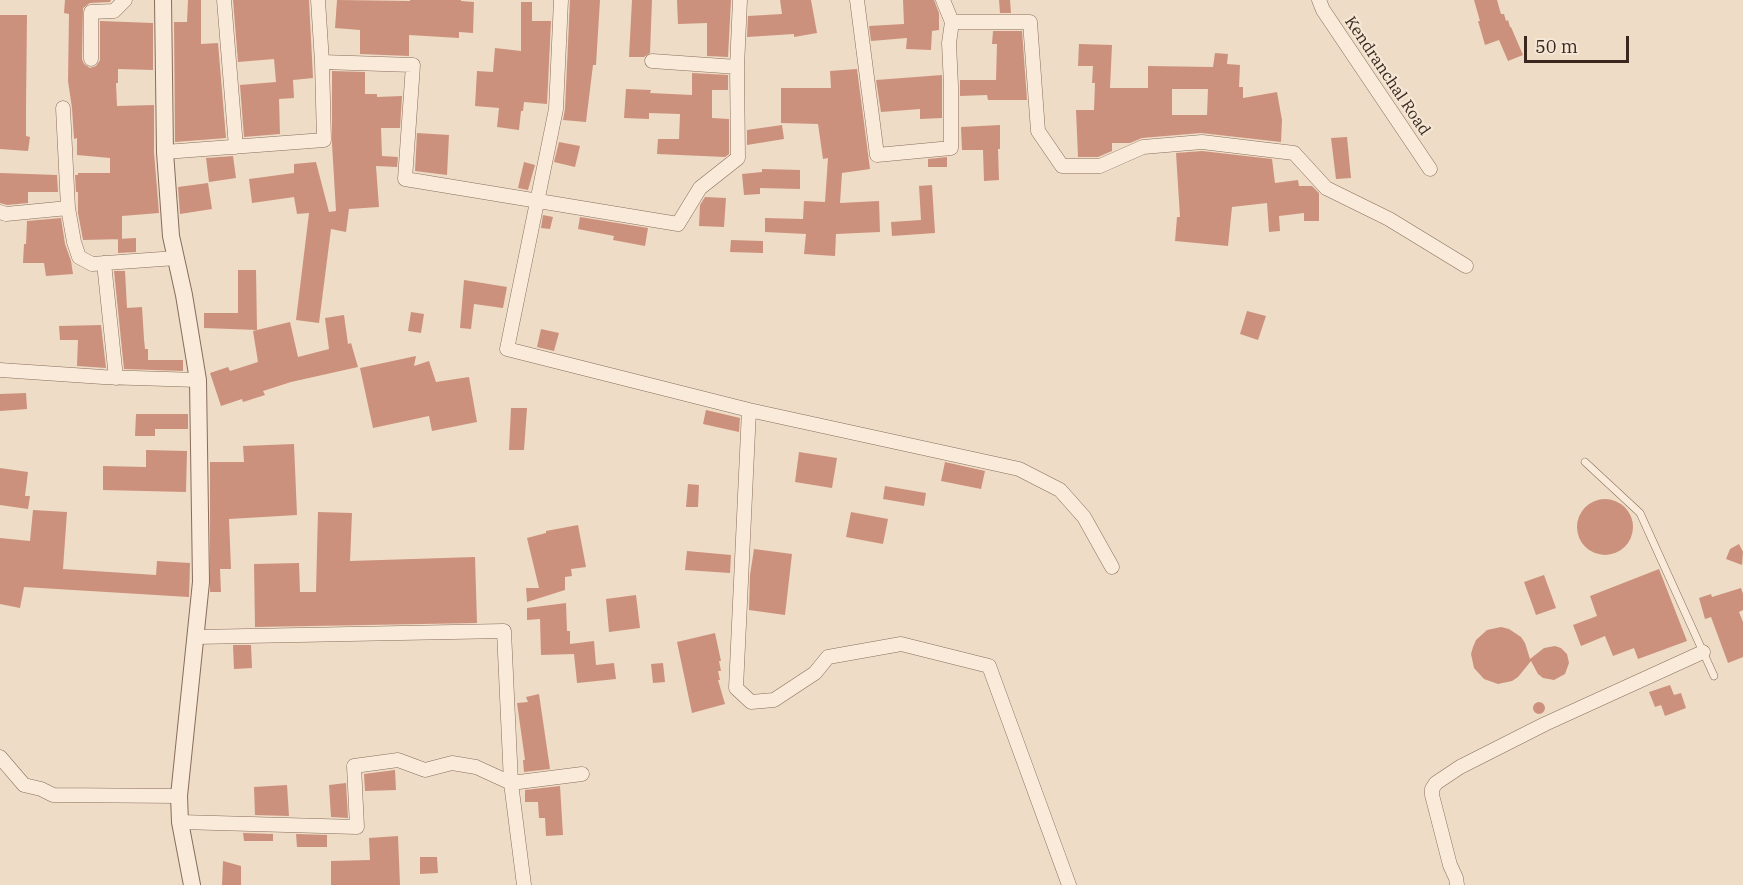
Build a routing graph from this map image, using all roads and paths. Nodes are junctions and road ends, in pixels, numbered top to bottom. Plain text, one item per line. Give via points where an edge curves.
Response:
1 (124, 0) edge
2 (163, 0) edge
3 (224, 0) edge
4 (318, 0) edge
5 (561, 0) edge
6 (740, 0) edge
7 (857, 0) edge
8 (943, 0) edge
9 (1319, 0) edge
10 (952, 22) junction
11 (91, 59) dead end
12 (652, 61) dead end
13 (322, 62) junction
14 (737, 67) junction
15 (63, 108) dead end
16 (236, 147) junction
17 (165, 152) junction
18 (1430, 169) dead end
19 (538, 201) junction
20 (68, 208) junction
21 (0, 212) edge
22 (176, 258) junction
23 (104, 263) junction
24 (1466, 266) dead end
25 (0, 370) edge
26 (116, 378) junction
27 (198, 380) junction
28 (749, 410) junction
29 (1585, 462) dead end
30 (1112, 567) dead end
31 (196, 637) junction
32 (1703, 652) junction
33 (1714, 676) dead end
34 (0, 757) edge
35 (582, 774) dead end
36 (511, 783) junction
37 (179, 796) junction
38 (180, 822) junction
39 (192, 885) edge
40 (524, 885) edge
41 (1069, 885) edge
42 (1457, 885) edge

1 - 11 street via 114,11 91,12
2 - 17 street
3 - 16 street
4 - 13 street
5 - 19 street via 556,109
6 - 14 street
7 - 10 street via 877,155 951,148
8 - 10 street
9 - 18 street, Kendranchal Road
10 - 24 street via 1030,22 1038,131 1062,166 1100,166 1143,147 1202,142 1294,153 1326,188 1389,219
12 - 14 street
13 - 16 street via 324,140
13 - 19 street via 413,65 405,178
14 - 19 street via 738,158 700,188 678,224
15 - 20 street
16 - 17 street
17 - 22 street
19 - 28 street via 507,349
20 - 21 street
20 - 23 street via 79,256 92,264
22 - 23 street
22 - 27 street
23 - 26 street
25 - 26 street
26 - 27 street
27 - 31 street via 201,582
28 - 30 street via 1019,469 1060,490 1084,517
28 - 41 street via 736,688 751,702 774,700 815,673 828,657 901,644 989,666
29 - 32 lane via 1640,513
31 - 36 street via 504,631
31 - 37 street
32 - 33 lane
32 - 42 street via 1545,724 1436,783 1432,795
34 - 37 street via 24,785 53,795
35 - 36 street
36 - 38 street via 476,767 452,763 425,770 398,760 354,766 357,827
36 - 40 street
37 - 38 street
38 - 39 street

